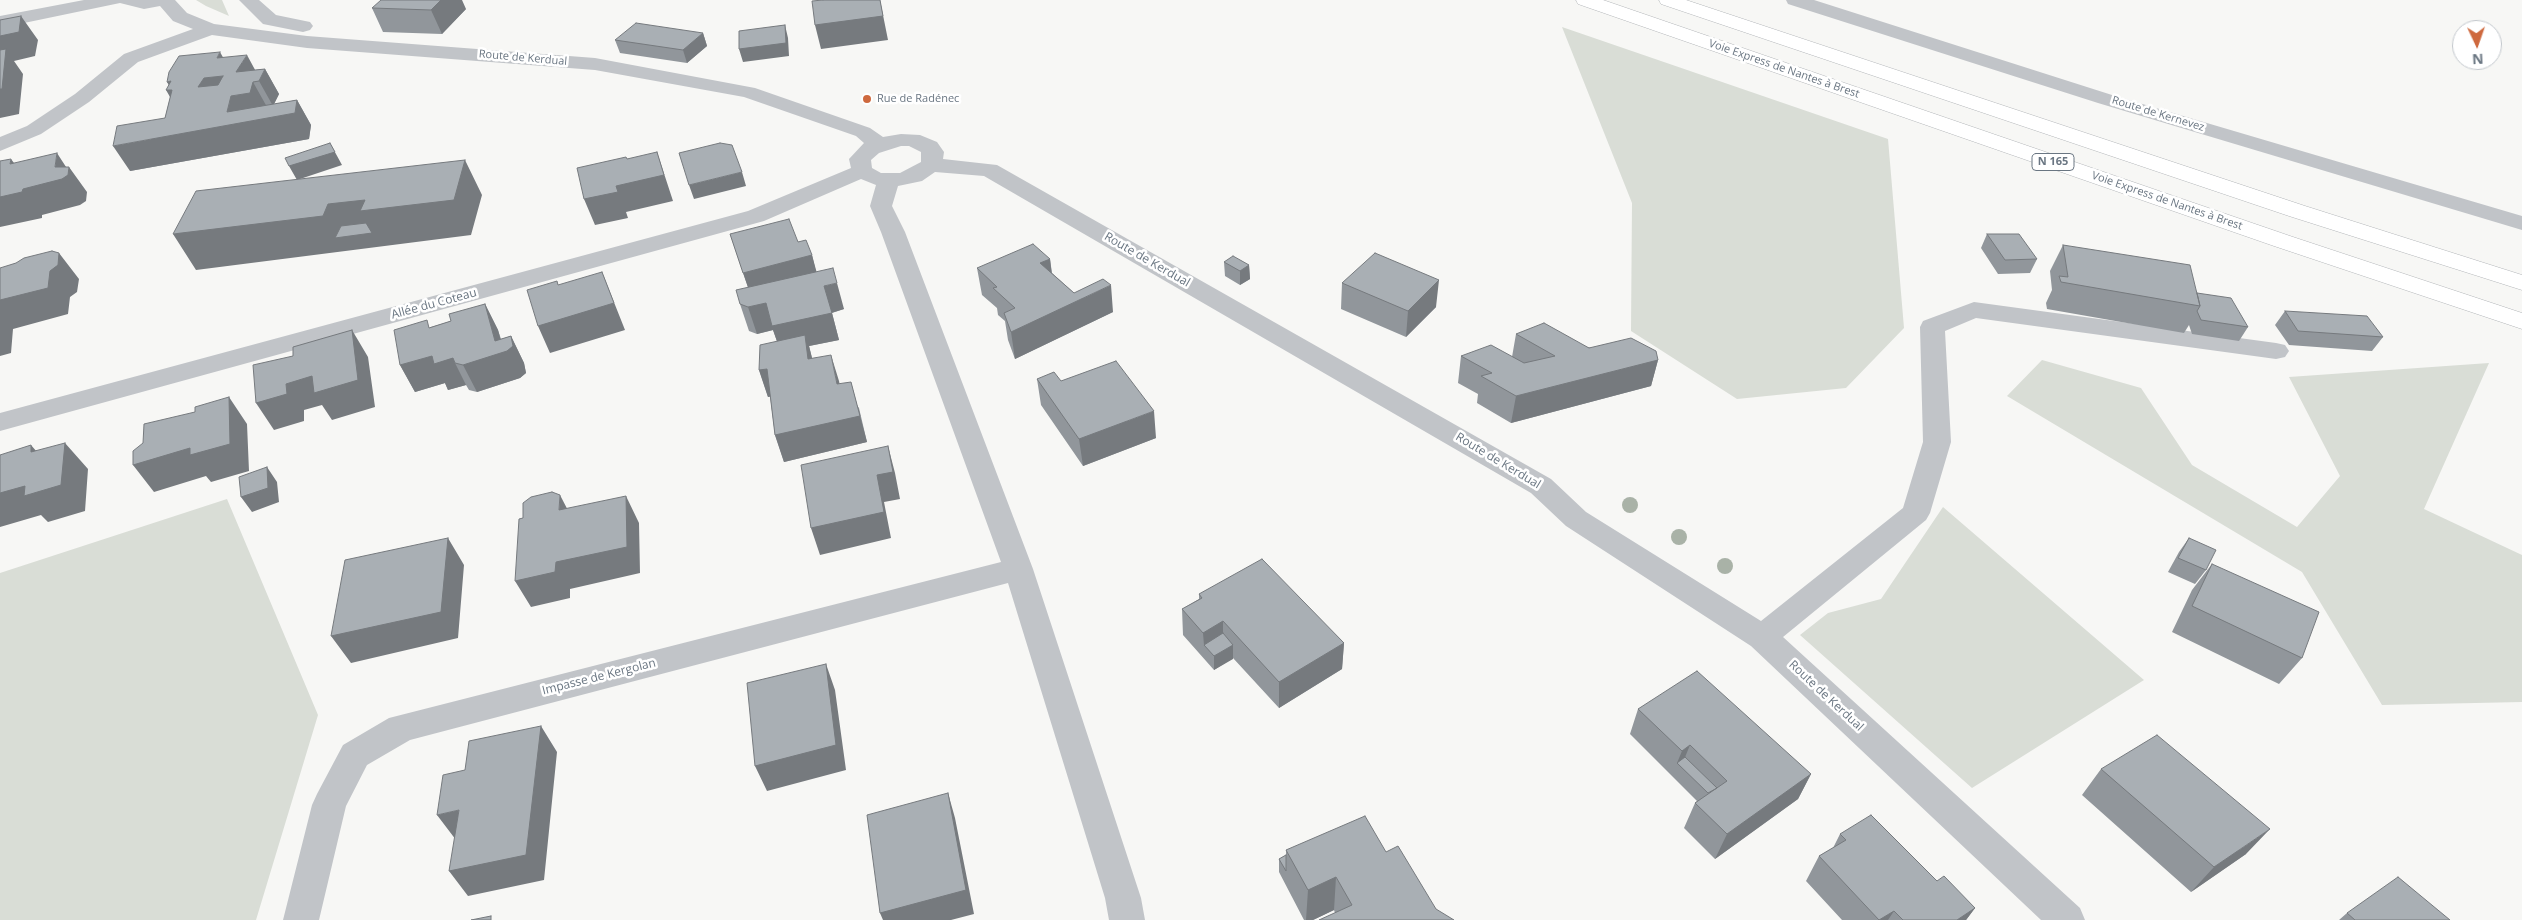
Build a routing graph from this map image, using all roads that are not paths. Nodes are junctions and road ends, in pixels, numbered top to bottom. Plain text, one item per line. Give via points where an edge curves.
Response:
1 (112, 0) edge
2 (128, 0) edge
3 (248, 0) edge
4 (1585, 0) edge
5 (1668, 0) edge
6 (1795, 0) edge
7 (0, 22) edge
8 (210, 29) junction
9 (307, 42) junction
10 (879, 144) junction
11 (0, 146) edge
12 (931, 165) junction
13 (862, 171) junction
14 (889, 180) junction
15 (2522, 223) edge
16 (2522, 283) edge
17 (2522, 321) edge
18 (2276, 351) dead end
19 (0, 422) edge
20 (1018, 569) junction
21 (1762, 637) junction
22 (301, 920) edge
23 (1127, 920) edge
24 (2067, 920) edge

1 - 7 street
2 - 8 street, Route de Kerdual via 144,3 165,0 180,17
3 - 9 street via 270,20 318,29
4 - 17 highway, Voie Express de Nantes à Brest / N 165
5 - 16 highway, N 165
6 - 15 street, Route de Kernevez via 2105,99
8 - 9 street, Route de Kerdual
8 - 11 street via 131,58 82,98
9 - 10 street, Route de Kerdual via 595,64 748,92 863,132
10 - 12 street via 902,140 922,143 933,152
10 - 13 street via 860,159
12 - 14 street via 914,176
12 - 21 street, Route de Kerdual via 989,170 1299,346 1541,486 1576,519
13 - 14 street via 877,179
13 - 19 street, Allée du Coteau via 756,216
14 - 20 street via 880,206 893,232
18 - 21 street via 1974,310 1932,327 1937,442 1916,513
20 - 22 street, Impasse de Kergolan via 401,728 355,755 329,805
20 - 23 street via 1123,898
21 - 24 street, Route de Kerdual

